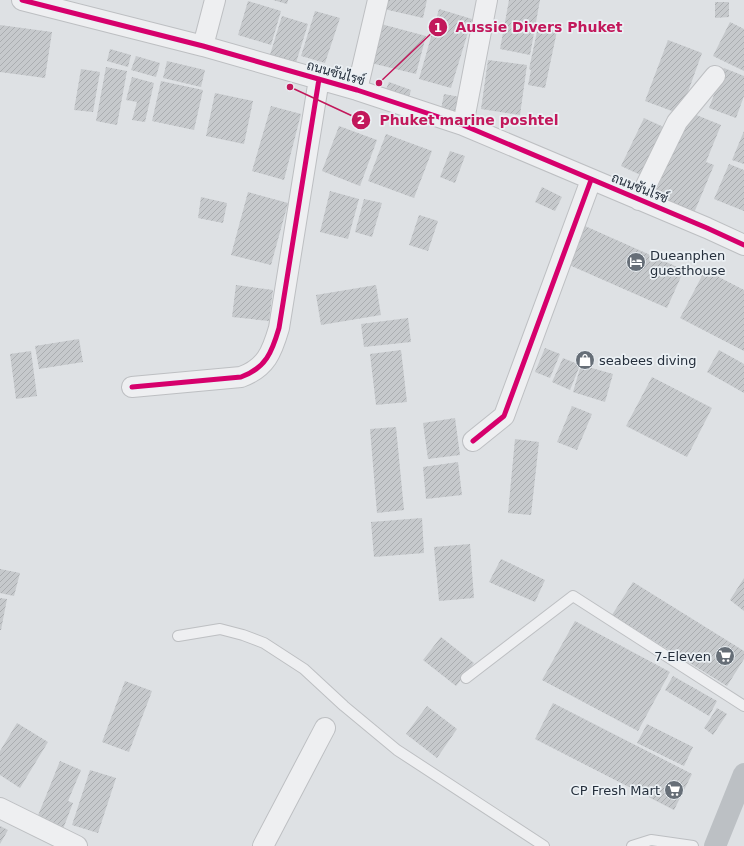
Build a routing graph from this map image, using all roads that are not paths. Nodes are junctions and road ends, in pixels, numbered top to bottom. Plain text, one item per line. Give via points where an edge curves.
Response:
1 (22, 0) edge
2 (216, 0) edge
3 (378, 0) edge
4 (487, 0) edge
5 (203, 46) junction
6 (715, 76) dead end
7 (319, 79) junction
8 (358, 90) junction
9 (463, 125) junction
10 (591, 180) junction
11 (639, 200) junction
12 (744, 245) edge
13 (132, 387) dead end
14 (473, 441) dead end
15 (178, 636) dead end
16 (466, 678) dead end
17 (744, 706) edge
18 (325, 728) dead end
19 (744, 774) edge
20 (0, 808) edge
21 (77, 846) edge
22 (263, 846) edge
23 (544, 846) edge
24 (632, 846) edge
25 (693, 846) edge
26 (715, 846) edge

1 - 5 street, ถนนซันไรซ์
2 - 5 street
3 - 8 street
4 - 9 street
5 - 7 street, ถนนซันไรซ์
6 - 11 street via 677,122
7 - 8 street, ถนนซันไรซ์
7 - 13 street via 279,328 267,360 257,370 241,377
8 - 9 street, ถนนซันไรซ์
9 - 10 street, ถนนซันไรซ์
10 - 11 street, ถนนซันไรซ์
10 - 14 street via 504,416
11 - 12 street, ถนนซันไรซ์
15 - 23 lane via 220,629 264,643 304,669 397,750
16 - 17 lane via 573,596
18 - 22 street
19 - 26 main road
20 - 21 street
24 - 25 lane via 651,840

